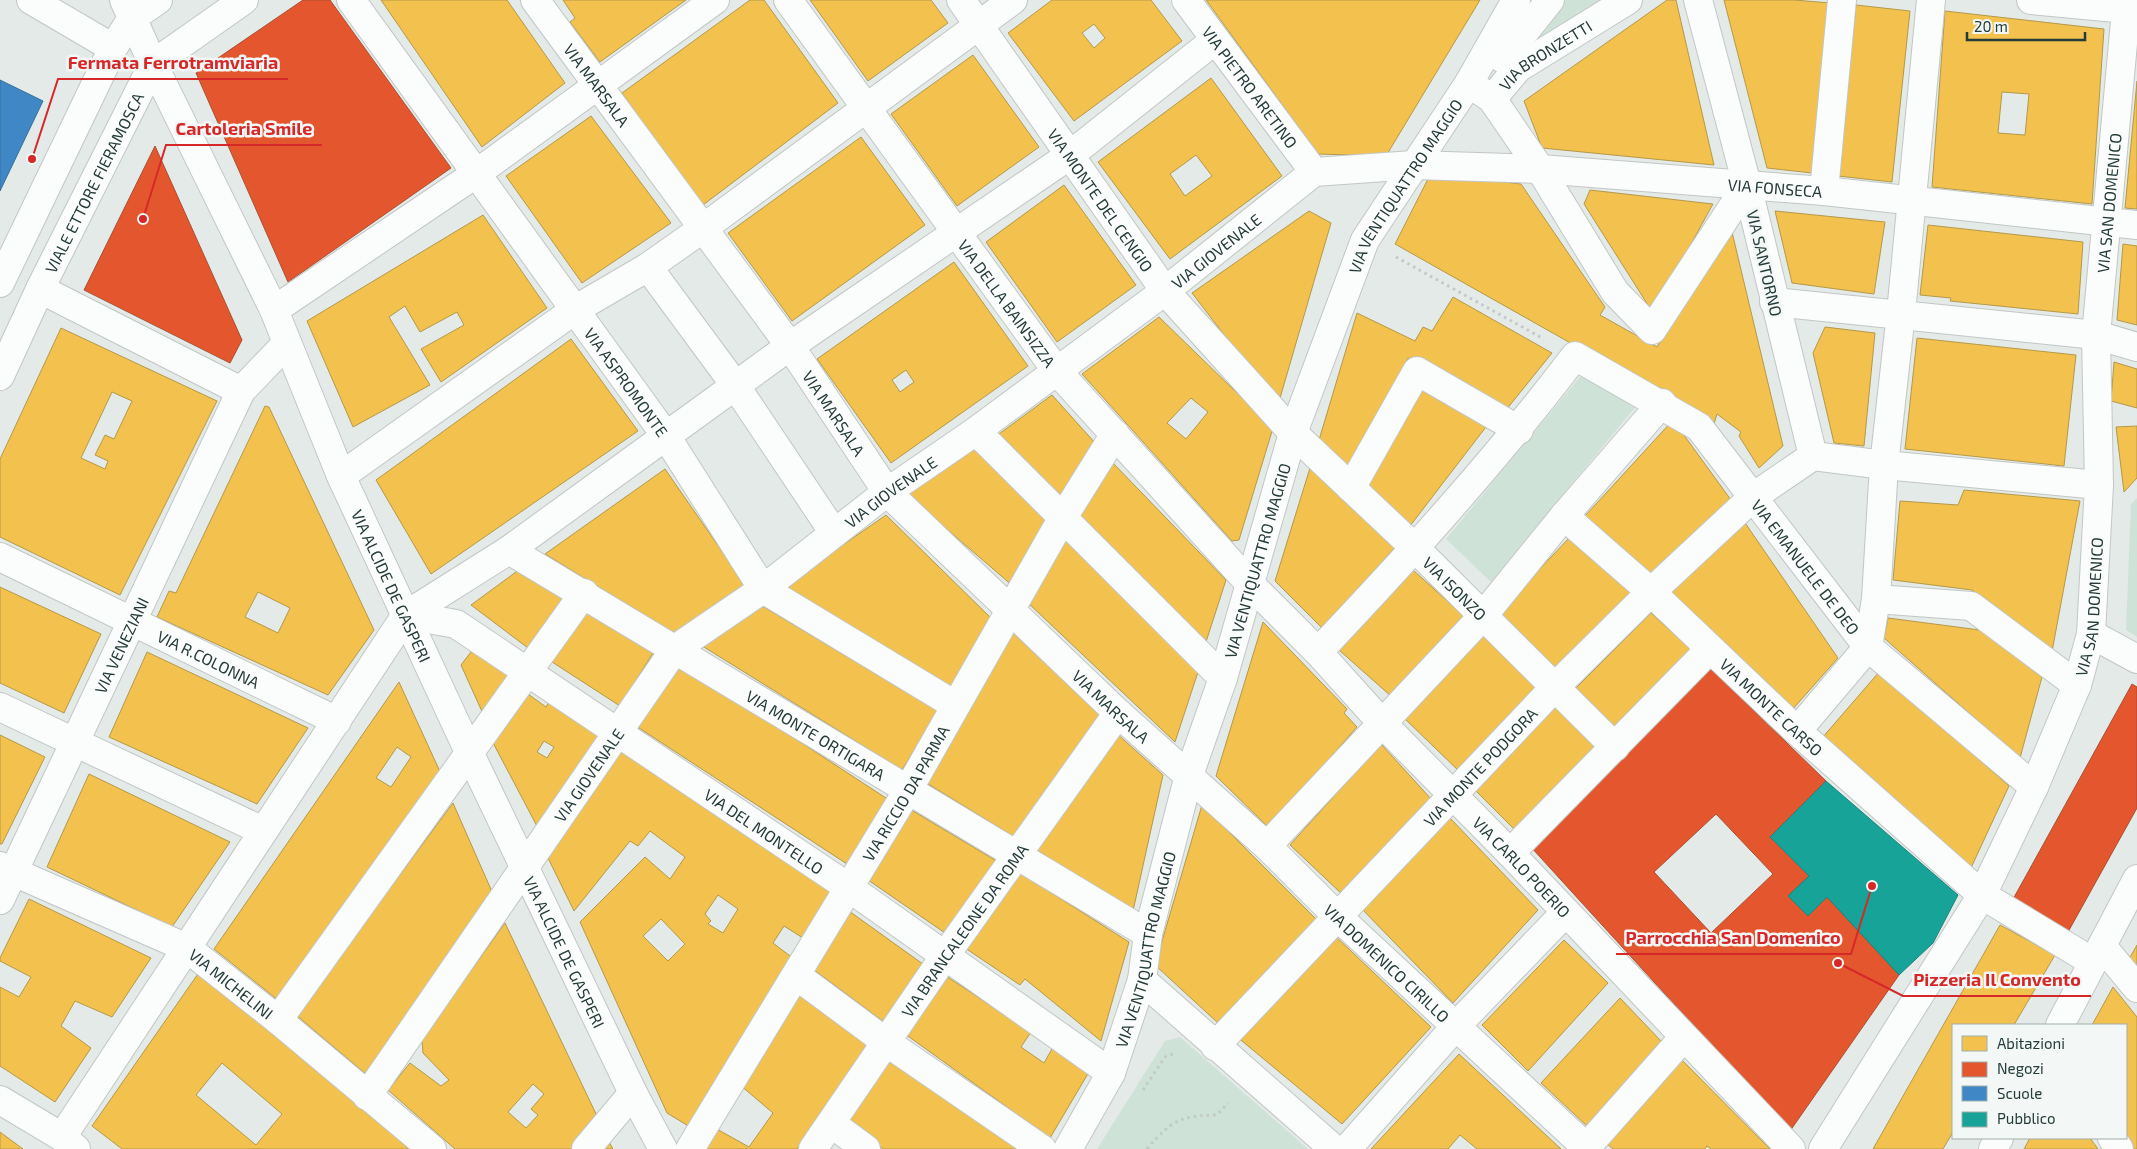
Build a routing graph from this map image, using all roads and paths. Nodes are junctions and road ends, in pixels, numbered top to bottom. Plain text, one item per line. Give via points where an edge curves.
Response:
1 (31, 0) edge
2 (158, 0) edge
3 (244, 0) edge
4 (351, 0) edge
5 (535, 0) edge
6 (715, 0) edge
7 (788, 0) edge
8 (961, 0) edge
9 (1013, 0) edge
10 (1186, 0) edge
11 (1516, 0) edge
12 (1550, 0) edge
13 (1628, 0) edge
14 (1698, 0) edge
15 (1842, 0) edge
16 (1931, 0) edge
17 (2031, 0) edge
18 (2130, 7) edge
19 (128, 9) edge
20 (980, 24) junction
21 (1215, 40) junction
22 (113, 48) junction
23 (1503, 60) junction
24 (153, 64) junction
25 (1469, 83) junction
26 (597, 84) junction
27 (1492, 99) junction
28 (865, 108) junction
29 (1070, 155) junction
30 (1414, 165) junction
31 (1540, 169) junction
32 (1314, 172) junction
33 (477, 173) junction
34 (1747, 185) junction
35 (1824, 191) junction
36 (1912, 201) junction
37 (2105, 222) junction
38 (2137, 225) edge
39 (702, 230) junction
40 (956, 234) junction
41 (1365, 240) junction
42 (648, 267) junction
43 (0, 283) edge
44 (40, 289) junction
45 (1165, 291) junction
46 (1774, 302) junction
47 (576, 309) junction
48 (274, 310) junction
49 (1901, 314) junction
50 (2096, 335) junction
51 (287, 343) junction
52 (790, 346) junction
53 (2137, 347) edge
54 (1575, 356) junction
55 (1056, 370) junction
56 (0, 376) edge
57 (735, 385) junction
58 (241, 391) junction
59 (1662, 403) junction
60 (1519, 430) junction
61 (976, 431) junction
62 (1293, 433) junction
63 (1115, 434) junction
64 (666, 436) junction
65 (1813, 456) junction
66 (1884, 465) junction
67 (341, 476) junction
68 (2099, 485) junction
69 (1351, 488) junction
70 (887, 492) junction
71 (1753, 497) junction
72 (1564, 516) junction
73 (1062, 519) junction
74 (834, 534) junction
75 (1416, 549) junction
76 (509, 550) junction
77 (0, 557) edge
78 (1251, 586) junction
79 (763, 589) junction
80 (1651, 592) junction
81 (584, 593) junction
82 (1876, 599) junction
83 (1010, 609) junction
84 (406, 615) junction
85 (1482, 617) junction
86 (131, 621) junction
87 (2091, 634) junction
88 (1868, 646) junction
89 (675, 649) junction
90 (1710, 650) junction
91 (1318, 652) junction
92 (2137, 659) edge
93 (528, 671) junction
94 (1223, 678) junction
95 (2076, 685) junction
96 (1554, 688) junction
97 (956, 704) junction
98 (0, 707) edge
99 (1118, 713) junction
100 (337, 721) junction
101 (1382, 723) junction
102 (1796, 731) junction
103 (618, 732) junction
104 (74, 743) junction
105 (1615, 747) junction
106 (470, 754) junction
107 (1189, 775) junction
108 (2034, 787) junction
109 (908, 790) junction
110 (1452, 795) junction
111 (263, 830) junction
112 (1267, 846) junction
113 (1510, 854) junction
114 (1018, 857) junction
115 (525, 866) junction
116 (7, 869) edge
117 (2137, 879) edge
118 (848, 887) junction
119 (1982, 895) junction
120 (0, 900) edge
121 (1566, 912) junction
122 (1337, 916) junction
123 (1148, 934) junction
124 (187, 948) junction
125 (2097, 954) junction
126 (944, 957) junction
127 (797, 976) junction
128 (1142, 980) junction
129 (2137, 988) edge
130 (278, 1020) junction
131 (2061, 1024) edge
132 (1456, 1026) junction
133 (1683, 1038) junction
134 (886, 1042) junction
135 (1215, 1046) junction
136 (1178, 1052) dead end
137 (1111, 1073) junction
138 (634, 1093) junction
139 (367, 1096) junction
140 (1232, 1098) dead end
141 (1138, 1099) dead end
142 (0, 1100) edge
143 (832, 1124) junction
144 (69, 1143) edge
145 (432, 1149) edge
146 (586, 1149) edge
147 (663, 1149) edge
148 (690, 1149) edge
149 (813, 1149) edge
150 (866, 1149) edge
151 (1042, 1149) edge
152 (1068, 1149) edge
153 (1147, 1149) edge
154 (1334, 1149) edge
155 (1347, 1149) edge
156 (1587, 1149) edge
157 (1791, 1149) edge
158 (1823, 1149) edge

1 - 22 street
2 - 19 street
3 - 24 street, VIALE ETTORE FIERAMOSCA
4 - 33 street, VIA ASPROMONTE
5 - 26 street, VIA MARSALA
6 - 26 street
7 - 28 street, VIA DELLA BAINSIZZA
8 - 20 street, VIA MONTE DEL CENGIO
9 - 20 street
10 - 21 street, VIA PIETRO ARETINO
11 - 23 street, VIA VENTIQUATTRO MAGGIO
12 - 23 street
13 - 23 street, VIA BRONZETTI
14 - 34 street, VIA SANTORNO
15 - 35 street
16 - 36 street
17 - 18 street
18 - 37 street, VIA SAN DOMENICO
19 - 22 street
19 - 24 street, VIA ALCIDE DE GASPERI
20 - 28 street
20 - 29 street, VIA MONTE DEL CENGIO
21 - 29 street
21 - 32 street, VIA PIETRO ARETINO
22 - 43 street
23 - 25 street, VIA VENTIQUATTRO MAGGIO
23 - 27 street, VIA BRONZETTI
24 - 44 street, VIALE ETTORE FIERAMOSCA
24 - 48 street, VIA ALCIDE DE GASPERI
25 - 27 street
25 - 30 street, VIA VENTIQUATTRO MAGGIO
26 - 33 street
26 - 39 street, VIA MARSALA
27 - 31 street
28 - 39 street
28 - 40 street, VIA DELLA BAINSIZZA
29 - 40 street
29 - 45 street, VIA MONTE DEL CENGIO
30 - 31 street, VIA FONSECA
30 - 32 street, VIA FONSECA
30 - 41 street, VIA VENTIQUATTRO MAGGIO
31 - 34 street, VIA FONSECA
31 - 34 street via 1615,292 1652,330
32 - 45 street, VIA GIOVENALE
33 - 47 street, VIA ASPROMONTE
33 - 48 street
34 - 35 street, VIA FONSECA
34 - 46 street, VIA SANTORNO
35 - 36 street, VIA FONSECA
36 - 37 street, VIA FONSECA
36 - 49 street
37 - 38 street, VIA FONSECA
37 - 50 street, VIA SAN DOMENICO
39 - 42 street
39 - 52 street, VIA MARSALA
40 - 52 street
40 - 55 street, VIA DELLA BAINSIZZA
41 - 54 path
41 - 62 street, VIA VENTIQUATTRO MAGGIO
42 - 47 street
42 - 57 street
44 - 56 street, VIALE ETTORE FIERAMOSCA
44 - 58 street
45 - 55 street, VIA GIOVENALE
45 - 62 street, VIA MONTE DEL CENGIO
46 - 49 street
46 - 65 street, VIA SANTORNO
47 - 64 street, VIA ASPROMONTE
47 - 67 street
48 - 51 street, VIA ALCIDE DE GASPERI
49 - 50 street
49 - 66 street
50 - 53 street
50 - 68 street, VIA SAN DOMENICO
51 - 58 street, VIA VENEZIANI
51 - 67 street, VIA ALCIDE DE GASPERI
52 - 57 street
52 - 70 street, VIA MARSALA
54 - 59 street, VIA EMANUELE DE DEO
54 - 60 street
55 - 61 street, VIA GIOVENALE
55 - 63 street, VIA DELLA BAINSIZZA
57 - 64 street
57 - 74 street
58 - 86 street, VIA VENEZIANI
59 - 71 street, VIA EMANUELE DE DEO via 1699,427
59 - 72 street
60 - 69 street via 1417,371
60 - 75 street
61 - 70 street, VIA GIOVENALE
61 - 73 street
62 - 69 street, VIA ISONZO
62 - 78 street, VIA VENTIQUATTRO MAGGIO
63 - 73 street, VIA RICCIO DA PARMA
63 - 78 street, VIA DELLA BAINSIZZA
64 - 76 street
64 - 79 street, VIA ASPROMONTE
65 - 66 street
65 - 71 street
66 - 68 street
66 - 82 street
67 - 84 street, VIA ALCIDE DE GASPERI
68 - 87 street, VIA SAN DOMENICO
69 - 75 street, VIA ISONZO
70 - 74 street, VIA GIOVENALE
70 - 83 street, VIA MARSALA
71 - 80 street, VIA MONTE PODGORA
71 - 88 street, VIA EMANUELE DE DEO
72 - 80 street, VIA MONTE CARSO
72 - 85 street
73 - 83 street, VIA RICCIO DA PARMA
73 - 94 street
74 - 79 street, VIA GIOVENALE
75 - 85 street, VIA ISONZO
75 - 91 street
76 - 81 street, VIA MONTE ORTIGARA
76 - 84 street
77 - 86 street, VIA R.COLONNA
78 - 91 street, VIA CARLO POERIO
78 - 94 street, VIA VENTIQUATTRO MAGGIO
79 - 89 street, VIA GIOVENALE
79 - 97 street, VIA ASPROMONTE
80 - 90 street, VIA MONTE CARSO
80 - 96 street, VIA MONTE PODGORA
81 - 89 street, VIA MONTE ORTIGARA
81 - 93 street
82 - 88 street
82 - 95 street via 1971,606
83 - 97 street, VIA RICCIO DA PARMA
83 - 99 street, VIA MARSALA
84 - 93 street, VIA DEL MONTELLO via 456,624
84 - 100 street
84 - 106 street, VIA ALCIDE DE GASPERI
85 - 96 street, VIA ISONZO
85 - 101 street
86 - 100 street, VIA R.COLONNA
86 - 104 street, VIA VENEZIANI
87 - 92 street
87 - 95 street, VIA SAN DOMENICO
88 - 102 street
88 - 108 street, VIA EMANUELE DE DEO
89 - 103 street, VIA GIOVENALE
89 - 109 street, VIA MONTE ORTIGARA
90 - 102 street, VIA MONTE CARSO
90 - 105 street
91 - 101 street, VIA CARLO POERIO
93 - 103 street, VIA DEL MONTELLO
93 - 106 street
94 - 107 street, VIA VENTIQUATTRO MAGGIO
95 - 108 street, VIA SAN DOMENICO
96 - 105 street, VIA ISONZO
96 - 110 street, VIA MONTE PODGORA
97 - 109 street, VIA RICCIO DA PARMA
98 - 104 street
99 - 107 street, VIA MARSALA
99 - 114 street, VIA BRANCALEONE DA ROMA
100 - 111 street
101 - 110 street, VIA CARLO POERIO
101 - 112 street
102 - 119 street, VIA MONTE CARSO
103 - 115 street, VIA GIOVENALE
103 - 118 street, VIA DEL MONTELLO
104 - 111 street
104 - 116 street, VIA VENEZIANI
105 - 113 street
106 - 115 street, VIA ALCIDE DE GASPERI
106 - 130 street
107 - 112 street, VIA DOMENICO CIRILLO
107 - 123 street, VIA VENTIQUATTRO MAGGIO
108 - 119 street, VIA SAN DOMENICO
109 - 114 street, VIA MONTE ORTIGARA
109 - 118 street, VIA RICCIO DA PARMA
110 - 113 street, VIA CARLO POERIO
110 - 122 street, VIA MONTE PODGORA
111 - 124 street
112 - 122 street, VIA DOMENICO CIRILLO
113 - 121 street, VIA CARLO POERIO
114 - 123 street, VIA MONTE ORTIGARA
114 - 126 street, VIA BRANCALEONE DA ROMA
115 - 138 street, VIA ALCIDE DE GASPERI
115 - 139 street, VIA GIOVENALE
116 - 120 street, VIA VENEZIANI
116 - 124 street, VIA MICHELINI
117 - 125 street
118 - 126 street, VIA DEL MONTELLO
118 - 127 street, VIA RICCIO DA PARMA
119 - 125 street, VIA MONTE CARSO
119 - 158 street, VIA SAN DOMENICO
121 - 132 street
121 - 133 street, VIA CARLO POERIO
122 - 132 street, VIA DOMENICO CIRILLO
122 - 135 street, VIA MONTE PODGORA
123 - 128 street, VIA VENTIQUATTRO MAGGIO
124 - 130 street, VIA MICHELINI
124 - 144 street
125 - 129 street, VIA MONTE CARSO
125 - 131 street
126 - 134 street, VIA BRANCALEONE DA ROMA
126 - 137 street, VIA DEL MONTELLO
127 - 134 street
127 - 148 street, VIA RICCIO DA PARMA
128 - 135 street
128 - 137 street, VIA VENTIQUATTRO MAGGIO
130 - 139 street, VIA MICHELINI
132 - 155 street
132 - 156 street, VIA DOMENICO CIRILLO
133 - 156 street
133 - 157 street, VIA CARLO POERIO
134 - 143 street, VIA BRANCALEONE DA ROMA
134 - 151 street
135 - 154 street
136 - 141 path via 1165,1057
137 - 152 street, VIA VENTIQUATTRO MAGGIO
138 - 146 street
138 - 147 street, VIA ALCIDE DE GASPERI
139 - 145 street, VIA MICHELINI
140 - 153 path via 1217,1115 1194,1116 1167,1126
142 - 144 street
143 - 149 street, VIA BRANCALEONE DA ROMA
143 - 150 street

